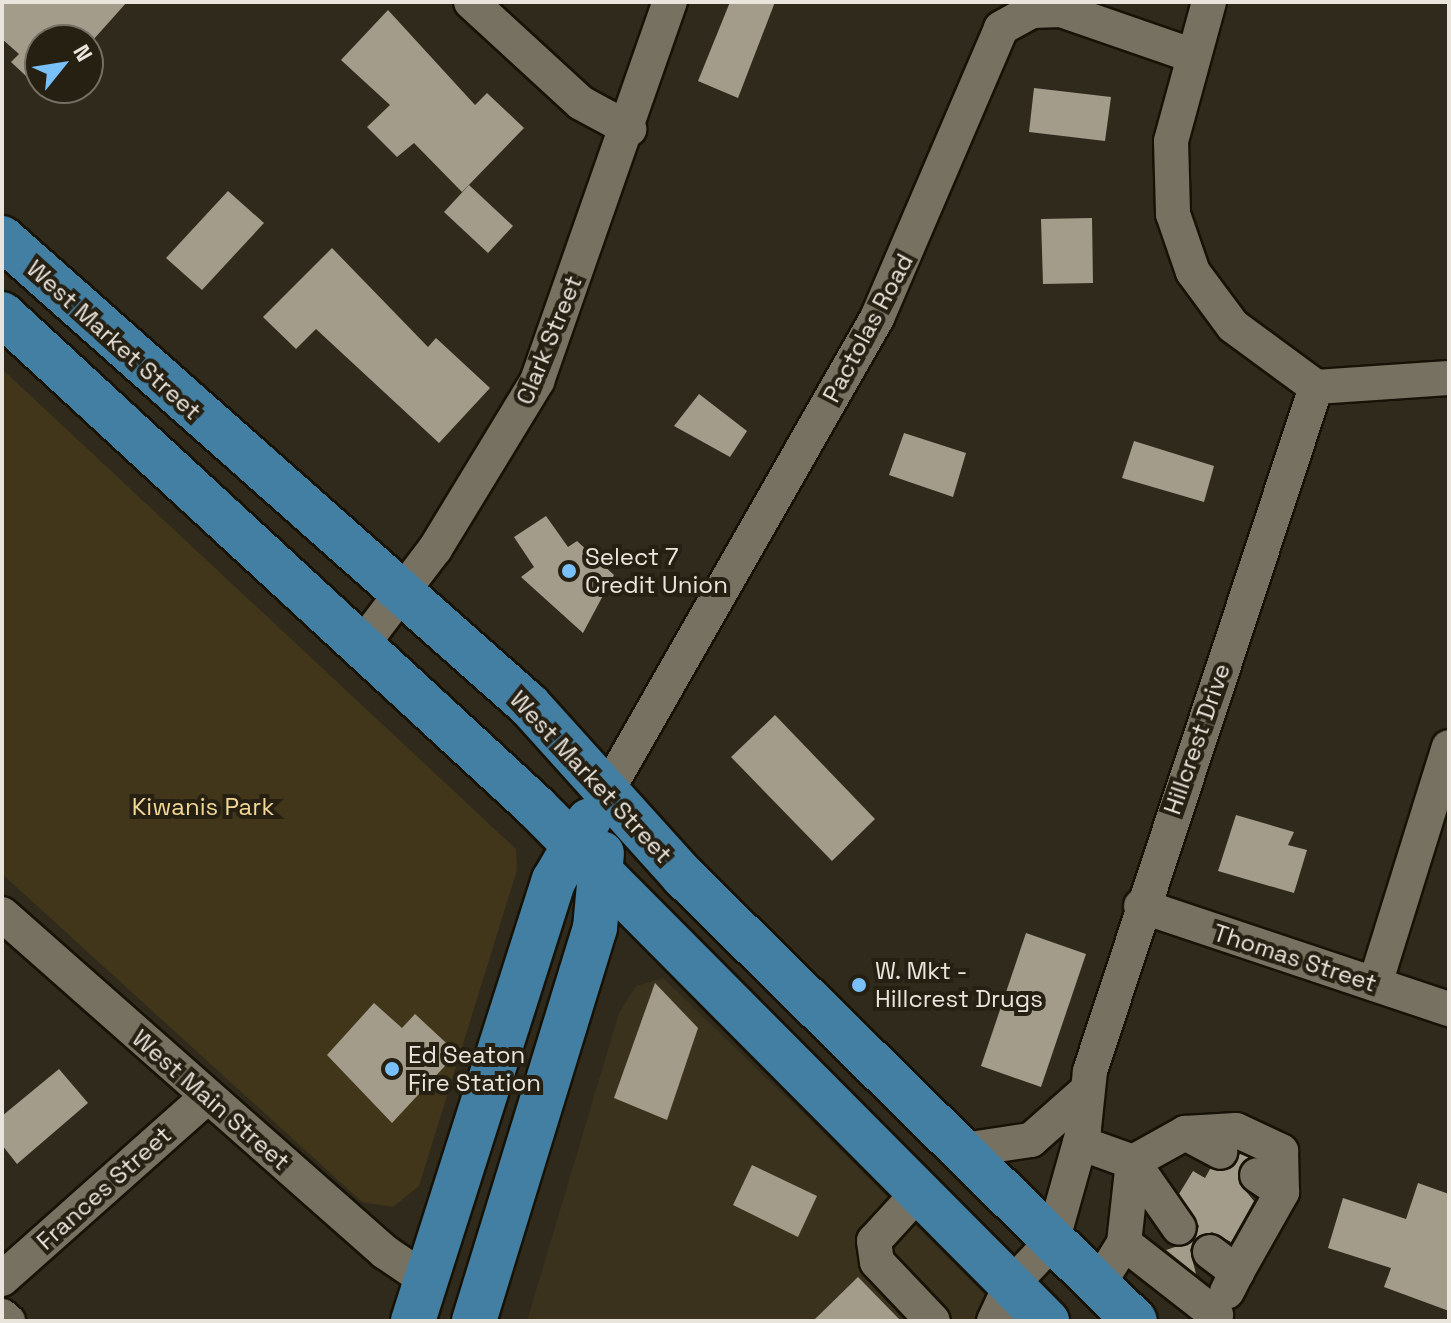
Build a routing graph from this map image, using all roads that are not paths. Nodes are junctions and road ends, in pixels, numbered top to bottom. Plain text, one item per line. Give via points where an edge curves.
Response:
1 (471, 2) edge
2 (670, 2) edge
3 (1209, 2) edge
4 (1191, 55) junction
5 (629, 129) junction
6 (2, 238) edge
7 (2, 314) edge
8 (1449, 378) edge
9 (1316, 387) junction
10 (403, 596) junction
11 (362, 645) junction
12 (1449, 747) edge
13 (607, 791) junction
14 (588, 857) junction
15 (1141, 906) junction
16 (2, 914) edge
17 (1375, 984) junction
18 (1449, 1009) edge
19 (1083, 1094) junction
20 (207, 1097) junction
21 (1185, 1133) junction
22 (1080, 1143) junction
23 (957, 1151) junction
24 (1220, 1152) dead end
25 (1133, 1162) junction
26 (918, 1193) junction
27 (1179, 1228) dead end
28 (1052, 1242) junction
29 (1124, 1243) junction
30 (2, 1279) edge
31 (426, 1280) junction
32 (1098, 1285) junction
33 (1003, 1303) edge
34 (2, 1316) edge
35 (1215, 1318) edge
36 (8, 1321) edge
37 (413, 1321) edge
38 (474, 1321) edge
39 (933, 1321) edge
40 (1047, 1321) edge
41 (1135, 1321) edge

1 - 5 street via 581,103
2 - 5 street, Clark Street
3 - 4 street
4 - 9 street via 1171,141 1173,214 1193,272 1233,326
4 - 13 street, Pactolas Road via 1061,10 1032,11 1001,28 877,318
5 - 10 street, Clark Street via 537,381
6 - 10 main road, West Market Street
7 - 11 main road
8 - 9 street
9 - 15 street, Hillcrest Drive
10 - 11 street, Clark Street
10 - 13 main road, West Market Street via 529,705
11 - 14 main road
12 - 17 street
13 - 14 main road
13 - 23 main road, West Market Street
14 - 26 main road
14 - 31 main road via 554,880
14 - 38 main road via 595,928
15 - 17 street, Thomas Street
15 - 19 street, Hillcrest Drive
16 - 20 street, West Main Street
17 - 18 street, Thomas Street
19 - 22 street, Hillcrest Drive
19 - 23 street via 1031,1140
20 - 30 street, Frances Street
20 - 31 street, West Main Street
21 - 24 street
21 - 25 street
21 - 35 street via 1236,1130 1281,1151 1270,1184 1223,1262
22 - 25 street
22 - 28 street, Hillcrest Drive
23 - 28 main road, West Market Street
25 - 27 street
25 - 29 street
26 - 33 main road
26 - 39 street via 874,1241 877,1262
28 - 32 main road, West Market Street
28 - 33 street, Hillcrest Drive
29 - 32 street
29 - 35 street
31 - 37 main road
32 - 41 main road, West Market Street
33 - 40 main road
34 - 36 street

